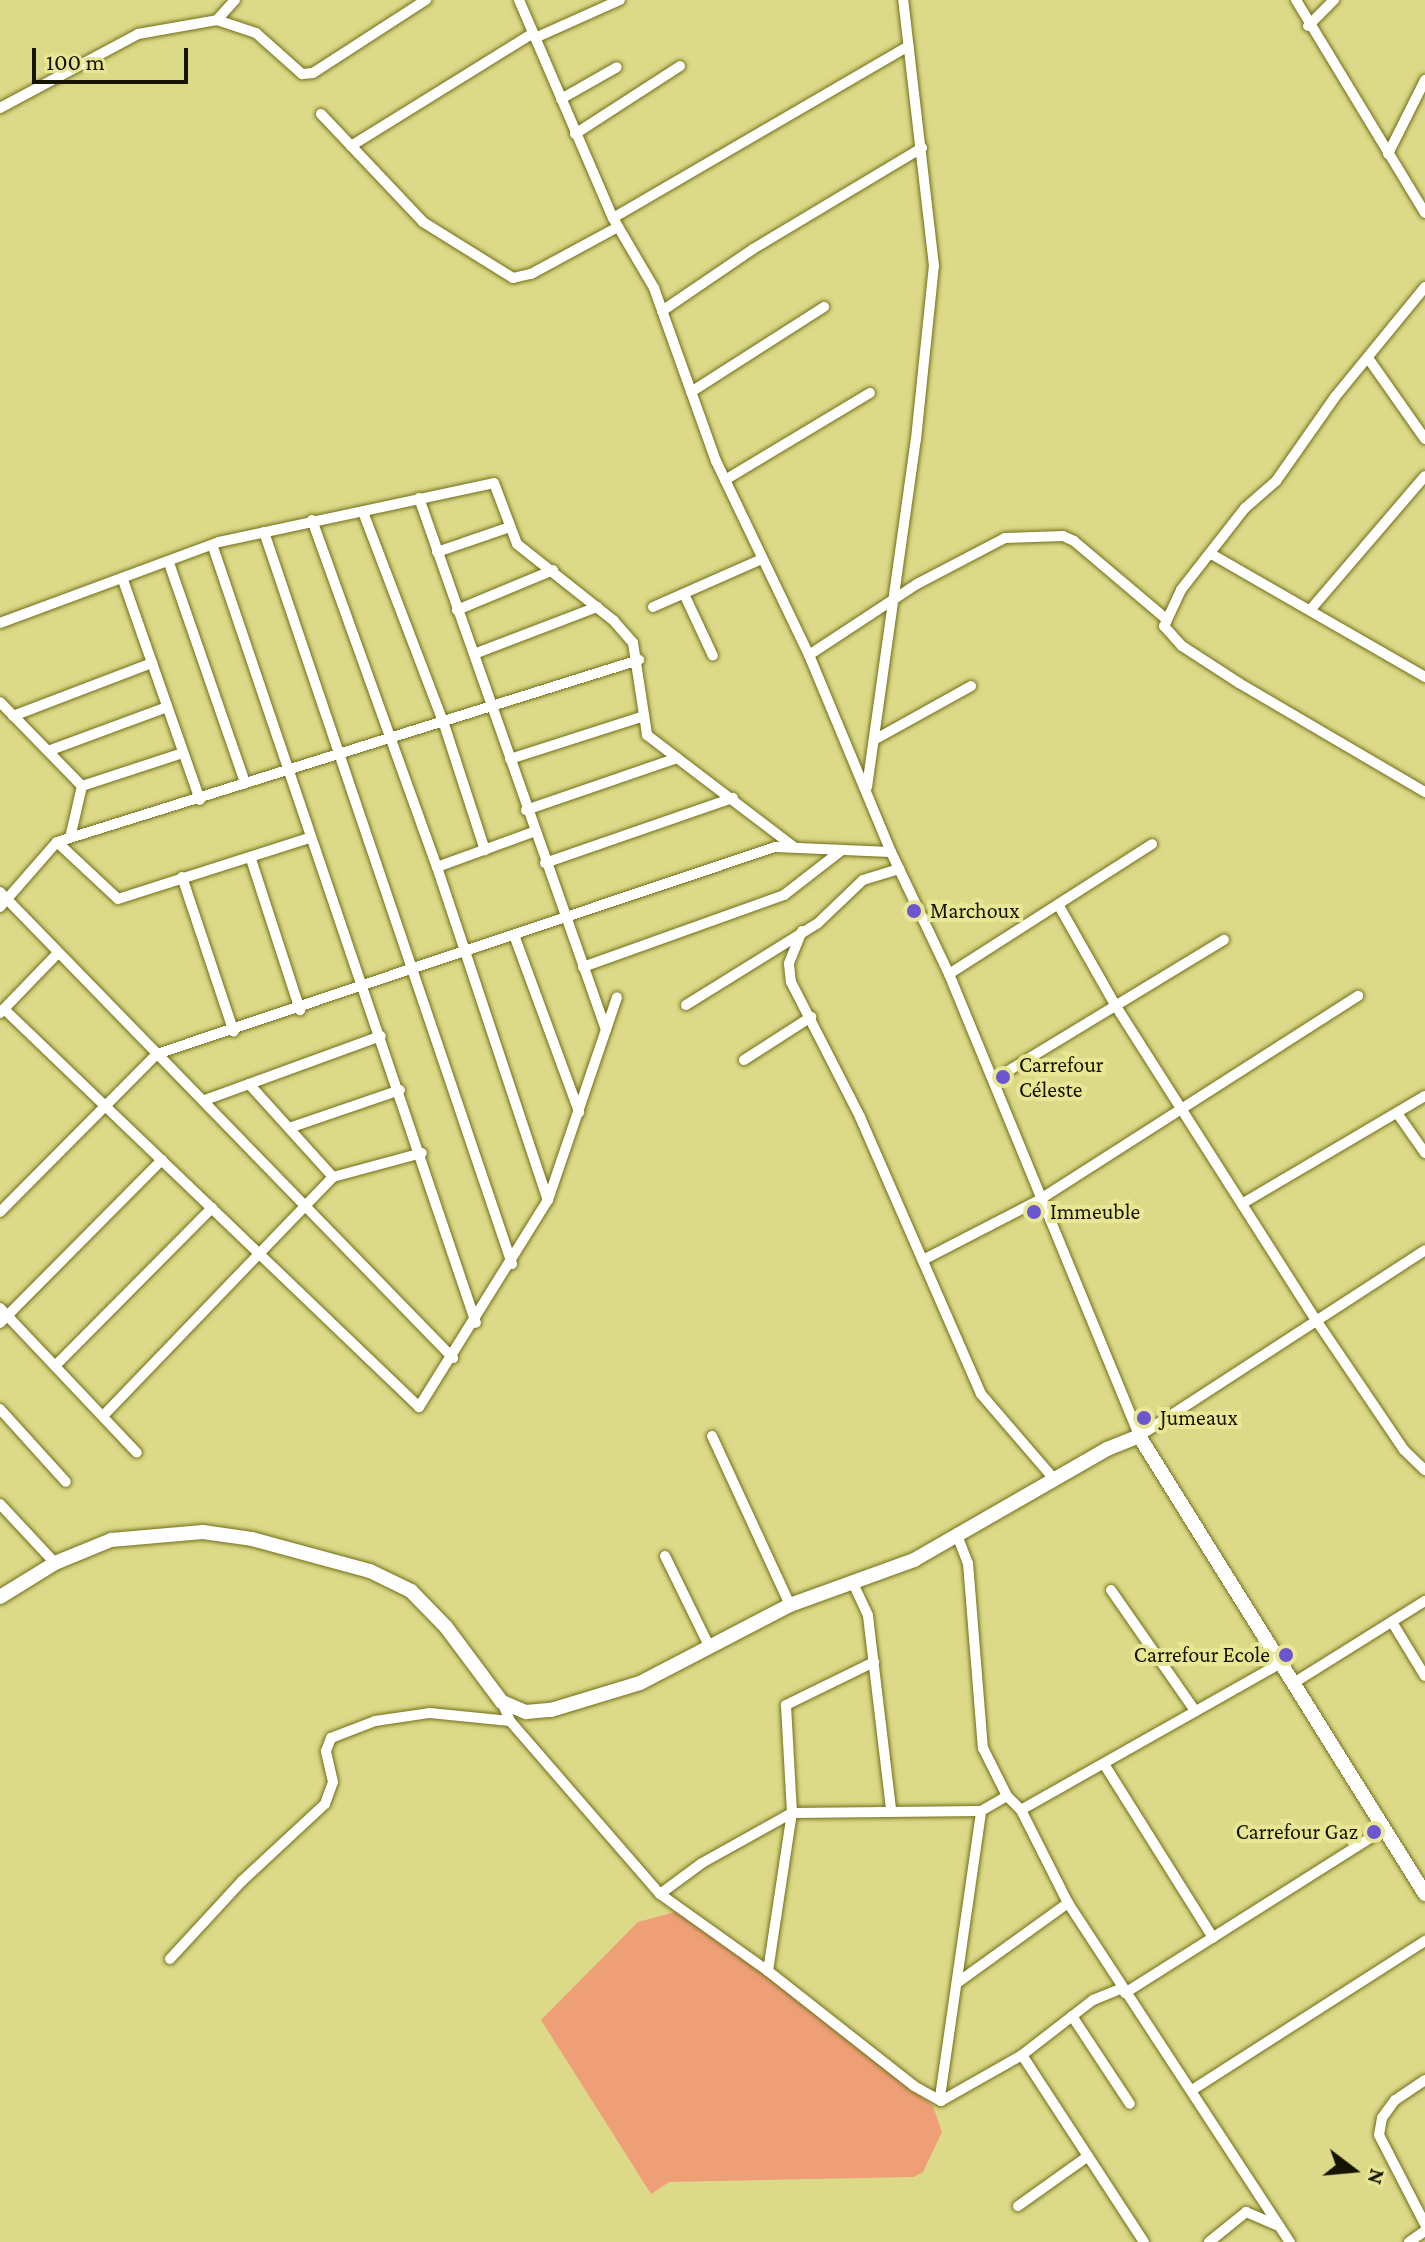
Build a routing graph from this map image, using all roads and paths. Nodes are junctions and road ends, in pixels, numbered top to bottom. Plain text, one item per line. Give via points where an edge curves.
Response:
1 (235, 0) edge
2 (426, 0) edge
3 (519, 0) edge
4 (620, 0) edge
5 (903, 0) edge
6 (1286, 0) edge
7 (1296, 0) edge
8 (1334, 0) edge
9 (217, 20) junction
10 (1306, 22) junction
11 (534, 36) junction
12 (909, 46) junction
13 (680, 66) dead end
14 (617, 67) dead end
15 (1425, 80) edge
16 (561, 99) junction
17 (0, 108) edge
18 (321, 114) dead end
19 (575, 134) junction
20 (351, 146) junction
21 (922, 148) junction
22 (1388, 154) junction
23 (1425, 213) edge
24 (615, 222) junction
25 (1425, 287) edge
26 (824, 307) dead end
27 (662, 311) junction
28 (1368, 358) junction
29 (691, 392) junction
30 (870, 393) dead end
31 (1425, 439) edge
32 (1425, 476) edge
33 (725, 480) junction
34 (419, 498) junction
35 (363, 512) junction
36 (312, 520) junction
37 (510, 527) junction
38 (264, 532) junction
39 (213, 547) junction
40 (437, 552) junction
41 (1213, 555) junction
42 (762, 559) junction
43 (169, 563) junction
44 (553, 570) junction
45 (123, 580) junction
46 (684, 594) junction
47 (895, 601) junction
48 (597, 607) junction
49 (653, 607) dead end
50 (1311, 609) junction
51 (457, 610) junction
52 (1165, 618) junction
53 (0, 623) edge
54 (474, 654) junction
55 (809, 655) junction
56 (713, 656) dead end
57 (639, 660) junction
58 (152, 663) junction
59 (1425, 677) edge
60 (971, 686) dead end
61 (0, 702) edge
62 (494, 706) junction
63 (167, 707) junction
64 (13, 716) junction
65 (644, 716) junction
66 (443, 721) junction
67 (391, 737) junction
68 (874, 740) junction
69 (48, 751) junction
70 (183, 753) junction
71 (339, 754) junction
72 (677, 758) junction
73 (510, 759) junction
74 (285, 768) junction
75 (245, 783) junction
76 (82, 786) junction
77 (867, 789) junction
78 (1425, 792) edge
79 (733, 798) junction
80 (200, 800) junction
81 (526, 810) junction
82 (533, 832) junction
83 (70, 838) junction
84 (309, 838) junction
85 (57, 842) junction
86 (1152, 844) dead end
87 (794, 847) junction
88 (485, 850) junction
89 (842, 850) junction
90 (891, 852) junction
91 (251, 859) junction
92 (545, 863) junction
93 (437, 867) junction
94 (899, 869) junction
95 (182, 877) junction
96 (2, 899) edge
97 (1059, 906) junction
98 (565, 919) junction
99 (802, 931) junction
100 (514, 935) junction
101 (1224, 940) dead end
102 (465, 952) junction
103 (57, 954) junction
104 (583, 967) junction
105 (414, 971) junction
106 (949, 974) junction
107 (364, 989) junction
108 (1358, 996) dead end
109 (617, 997) dead end
110 (686, 1005) dead end
111 (1117, 1008) junction
112 (300, 1010) junction
113 (2, 1011) edge
114 (811, 1017) junction
115 (606, 1030) junction
116 (234, 1032) junction
117 (381, 1036) junction
118 (157, 1054) junction
119 (744, 1060) dead end
120 (995, 1079) junction
121 (249, 1084) junction
122 (400, 1090) junction
123 (1425, 1096) edge
124 (205, 1100) junction
125 (106, 1106) junction
126 (1184, 1108) junction
127 (579, 1112) junction
128 (1397, 1113) junction
129 (292, 1127) junction
130 (422, 1153) junction
131 (1425, 1153) edge
132 (162, 1160) junction
133 (333, 1177) junction
134 (548, 1200) junction
135 (1039, 1200) junction
136 (1245, 1202) junction
137 (302, 1205) junction
138 (212, 1208) junction
139 (0, 1212) edge
140 (1425, 1250) edge
141 (260, 1254) junction
142 (923, 1260) junction
143 (512, 1264) junction
144 (2, 1315) edge
145 (1316, 1320) junction
146 (476, 1323) junction
147 (453, 1358) junction
148 (55, 1366) junction
149 (0, 1409) edge
150 (103, 1416) junction
151 (712, 1436) dead end
152 (1139, 1436) junction
153 (137, 1453) dead end
154 (1425, 1470) edge
155 (1055, 1480) junction
156 (66, 1482) dead end
157 (0, 1504) edge
158 (957, 1535) junction
159 (665, 1556) dead end
160 (55, 1563) junction
161 (852, 1581) junction
162 (1111, 1590) dead end
163 (0, 1597) edge
164 (1425, 1601) edge
165 (790, 1605) junction
166 (1392, 1622) junction
167 (710, 1648) junction
168 (874, 1662) junction
169 (1279, 1664) junction
170 (1425, 1676) edge
171 (1292, 1684) junction
172 (502, 1702) junction
173 (1195, 1711) junction
174 (510, 1721) junction
175 (1104, 1764) junction
176 (1007, 1796) junction
177 (891, 1809) junction
178 (1021, 1810) junction
179 (981, 1811) junction
180 (792, 1813) junction
181 (1383, 1830) junction
182 (660, 1894) junction
183 (1425, 1894) edge
184 (1068, 1903) junction
185 (1213, 1938) junction
186 (1425, 1941) edge
187 (170, 1959) dead end
188 (768, 1971) junction
189 (957, 1983) junction
190 (1124, 1990) junction
191 (1072, 2016) junction
192 (1022, 2055) junction
193 (1425, 2080) edge
194 (1192, 2090) junction
195 (940, 2097) junction
196 (1130, 2104) dead end
197 (1088, 2156) junction
198 (1018, 2206) dead end
199 (1425, 2224) edge
200 (1282, 2228) junction
201 (1425, 2231) edge
202 (1144, 2242) edge
203 (1209, 2242) edge
204 (1290, 2242) edge
205 (1409, 2242) edge

1 - 9 street
2 - 9 street via 341,56 302,74 256,33
3 - 11 street
4 - 11 street
5 - 12 street
6 - 10 street
7 - 10 street
8 - 10 street
9 - 17 street via 138,34
10 - 22 street
11 - 16 street
11 - 20 street
12 - 21 street
12 - 24 street
13 - 19 street
14 - 16 street
15 - 22 street
16 - 19 street
18 - 20 street
19 - 24 street
20 - 24 street via 423,222 513,278 531,274
21 - 27 street via 765,241
21 - 47 street via 934,266
22 - 23 street
24 - 27 street
25 - 28 street
26 - 29 street
27 - 29 street
28 - 31 street
28 - 41 street
29 - 33 street
30 - 33 street
32 - 50 street
33 - 42 street
34 - 35 street
34 - 37 street via 494,483
34 - 40 street
35 - 36 street
35 - 66 street
36 - 38 street
36 - 67 street
37 - 40 street
37 - 44 street via 517,544
38 - 39 street
38 - 71 street
39 - 43 street
39 - 74 street
40 - 51 street
41 - 50 street
41 - 52 street via 1181,590
42 - 46 street
42 - 55 street
43 - 45 street
43 - 75 street
44 - 48 street
44 - 51 street
45 - 53 street
45 - 58 street
46 - 49 street
46 - 56 street
47 - 52 street via 1005,538 1063,536
47 - 55 street
47 - 68 street
48 - 54 street
48 - 57 street via 633,643
50 - 59 street
51 - 54 street
52 - 78 street via 1167,634 1182,646
54 - 62 street
55 - 77 street
57 - 62 street
57 - 65 street
58 - 63 street
58 - 64 street
60 - 68 street
61 - 64 street
62 - 66 street
62 - 73 street
63 - 69 street
63 - 70 street
64 - 69 street
65 - 72 street via 647,735
65 - 73 street
66 - 67 street
66 - 88 street
67 - 71 street
67 - 93 street
68 - 77 street
69 - 76 street
70 - 76 street
70 - 80 street
71 - 74 street
71 - 105 street
72 - 79 street
72 - 81 street
73 - 81 street
74 - 75 street
74 - 84 street
75 - 80 street
76 - 83 street
77 - 90 street
79 - 87 street
79 - 92 street
80 - 83 street
81 - 82 street
82 - 88 street
82 - 92 street
83 - 85 street
84 - 91 street
84 - 107 street
85 - 95 street via 118,899
85 - 96 street
86 - 97 street
87 - 89 street
87 - 98 street via 775,847
88 - 93 street
89 - 90 street
89 - 104 street via 784,895
90 - 94 street
91 - 95 street
91 - 112 street
92 - 98 street
93 - 102 street
94 - 99 street via 863,880
94 - 106 street
95 - 116 street
96 - 103 street
97 - 106 street
97 - 111 street
98 - 100 street
98 - 104 street
99 - 110 street
99 - 114 street via 789,964 791,982
100 - 102 street
100 - 127 street
101 - 111 street
102 - 105 street
102 - 134 street
103 - 113 street
103 - 118 street
104 - 115 street
105 - 107 street
105 - 143 street
106 - 120 street
107 - 112 street
107 - 117 street
108 - 126 street via 1262,1053 1226,1084
109 - 115 street
111 - 120 street
111 - 126 street
112 - 116 street
113 - 125 street
114 - 119 street
114 - 142 street
115 - 127 street
116 - 118 street
117 - 121 street
117 - 122 street
118 - 124 street
118 - 125 street
120 - 135 street
121 - 124 street
121 - 129 street
122 - 129 street
122 - 130 street
123 - 128 street
124 - 137 street
125 - 132 street
125 - 139 street
126 - 135 street
126 - 136 street
127 - 134 street
128 - 131 street
128 - 136 street
129 - 133 street
130 - 133 street
130 - 146 street
132 - 138 street
132 - 144 street
133 - 137 street
134 - 143 street
135 - 142 street
135 - 152 street
136 - 145 street
137 - 141 street
137 - 147 street
138 - 141 street
138 - 148 street
140 - 145 street
141 - 147 street via 419,1407
141 - 150 street
142 - 155 street via 981,1394
143 - 146 street
144 - 148 street
145 - 152 street
145 - 154 street via 1404,1450
146 - 147 street
148 - 150 street
149 - 156 street
150 - 153 street
151 - 165 street
152 - 155 street
152 - 169 street
155 - 158 street
157 - 160 street
158 - 161 street via 914,1560
158 - 176 street via 968,1563 983,1748
159 - 167 street
160 - 163 street
160 - 172 street via 111,1540 203,1532 370,1571 411,1591 446,1627
161 - 165 street
161 - 168 street via 868,1616
162 - 173 street
164 - 166 street
165 - 167 street
166 - 170 street
166 - 171 street
167 - 172 street via 601,1698 526,1712
168 - 177 street
168 - 180 street via 786,1705
169 - 171 street
169 - 173 street
171 - 181 street
172 - 174 street
173 - 175 street
174 - 182 street
174 - 187 street via 430,1713 375,1721 331,1738 326,1751 333,1782 325,1804 242,1881
175 - 178 street
175 - 185 street
176 - 178 street
176 - 179 street
177 - 179 street
177 - 180 street
178 - 184 street
179 - 189 street
180 - 182 street via 702,1863
180 - 188 street
181 - 183 street
181 - 185 street
182 - 188 street
184 - 189 street
184 - 190 street
185 - 190 street
186 - 194 street
188 - 195 street via 914,2086
189 - 195 street
190 - 191 street
190 - 194 street
191 - 192 street
191 - 196 street
192 - 195 street via 941,2101
192 - 197 street
193 - 199 street via 1395,2100 1382,2118 1379,2135
194 - 200 street
197 - 198 street
197 - 202 street
200 - 203 street via 1246,2212
200 - 204 street
201 - 205 street

